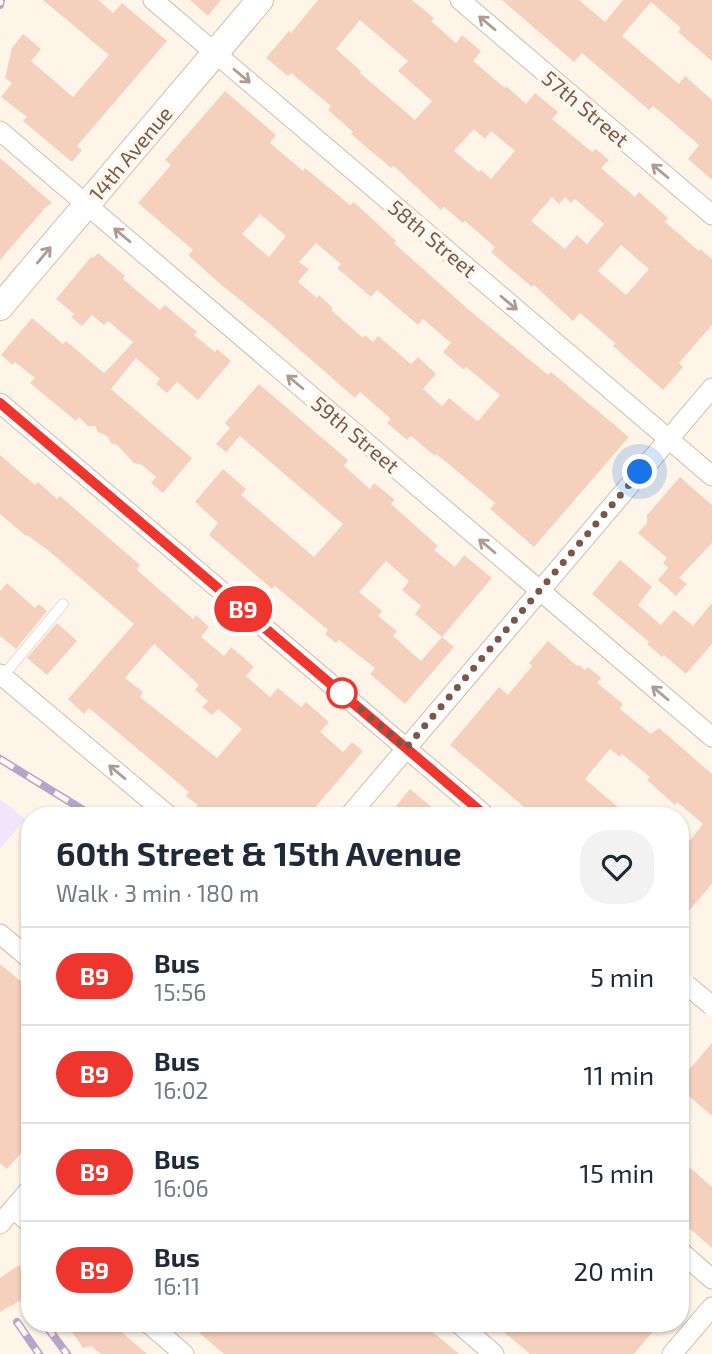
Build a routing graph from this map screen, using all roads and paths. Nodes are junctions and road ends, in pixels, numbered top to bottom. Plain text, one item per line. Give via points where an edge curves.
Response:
1 (153, 0) edge
2 (260, 0) edge
3 (460, 0) edge
4 (215, 53) junction
5 (0, 131) edge
6 (86, 205) junction
7 (712, 215) edge
8 (0, 307) edge
9 (712, 388) edge
10 (0, 403) edge
11 (669, 439) junction
12 (712, 476) edge
13 (540, 591) junction
14 (64, 604) dead end
15 (1, 675) edge
16 (712, 737) edge
17 (406, 748) junction
18 (158, 807) edge
19 (357, 807) edge
20 (475, 807) edge
21 (0, 934) edge
22 (21, 952) edge
23 (689, 986) edge
24 (712, 1006) edge
25 (21, 1199) edge
26 (6, 1216) edge
27 (689, 1259) edge
28 (712, 1279) edge
29 (712, 1307) edge
30 (158, 1332) edge
31 (468, 1332) edge
32 (184, 1354) edge
33 (494, 1354) edge
34 (672, 1354) edge

1 - 4 street, 58th Street
2 - 4 main road, 14th Avenue
7 -> 3 street, 57th Street
4 - 6 main road, 14th Avenue
4 -> 11 street, 58th Street
5 - 6 street, 59th Street
8 -> 6 main road, 14th Avenue
13 -> 6 street, 59th Street
9 - 11 street
10 - 17 street
11 - 12 street, 58th Street
11 - 13 street
16 -> 13 street, 59th Street
13 - 17 street
14 - 15 lane
18 -> 15 street
17 - 19 street
17 - 20 street
21 - 22 street
23 - 24 street, bridge
25 - 26 street
27 - 28 street
29 - 34 street
30 - 32 street
31 - 33 street

